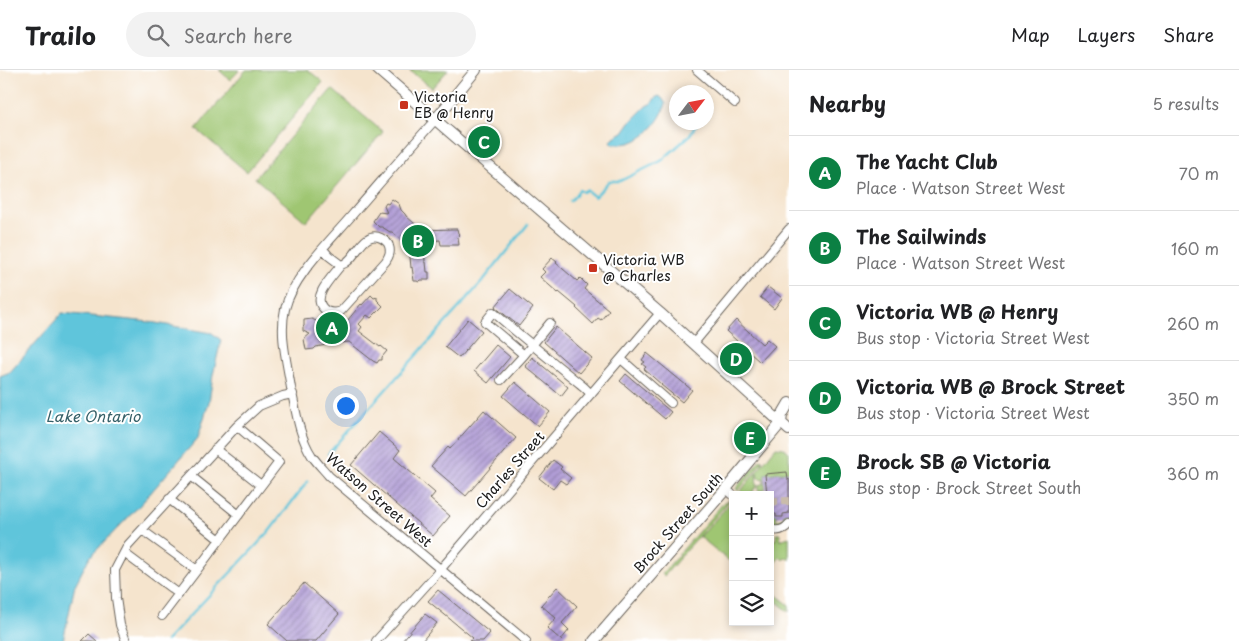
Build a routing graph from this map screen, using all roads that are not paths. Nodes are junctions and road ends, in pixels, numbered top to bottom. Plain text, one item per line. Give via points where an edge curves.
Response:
1 (378, 70) edge
2 (476, 70) edge
3 (697, 70) edge
4 (735, 103) dead end
5 (435, 120) junction
6 (789, 229) edge
7 (323, 249) junction
8 (342, 265) junction
9 (660, 313) junction
10 (550, 323) dead end
11 (694, 343) junction
12 (533, 345) junction
13 (524, 355) junction
14 (621, 360) junction
15 (501, 380) dead end
16 (293, 394) junction
17 (592, 394) junction
18 (671, 403) dead end
19 (789, 403) edge
20 (785, 422) edge
21 (237, 426) junction
22 (789, 430) edge
23 (215, 449) junction
24 (191, 476) junction
25 (261, 485) junction
26 (730, 491) edge
27 (729, 492) edge
28 (170, 499) junction
29 (239, 514) junction
30 (789, 524) edge
31 (774, 529) edge
32 (142, 530) junction
33 (220, 540) junction
34 (124, 553) junction
35 (197, 570) junction
36 (440, 570) junction
37 (179, 594) junction
38 (162, 616) dead end
39 (126, 641) edge
40 (376, 641) edge
41 (525, 641) edge
42 (594, 641) edge

1 - 5 main road
2 - 5 main road
3 - 4 street
5 - 7 street, Watson Street West
5 - 9 main road
6 - 11 street
7 - 8 street
7 - 16 street, Watson Street West via 294,285 286,308 283,333
8 - 8 street via 369,237 380,237 390,248 386,261 341,311 327,312 320,305 319,298
9 - 11 main road
9 - 14 street, Charles Street
10 - 12 street
11 - 20 main road
12 - 13 street
12 - 13 street via 493,312 485,322
12 - 17 street
13 - 15 street
14 - 17 street, Charles Street
14 - 18 street
16 - 21 street via 259,406
16 - 36 street, Watson Street West via 300,431 312,458
17 - 36 street, Charles Street
19 - 20 main road, Brock Street South via 782,416
20 - 22 main road
20 - 26 main road, Brock Street South
21 - 23 street
21 - 25 street via 279,462
23 - 24 street
23 - 25 street
24 - 28 street
24 - 29 street
25 - 29 street
27 - 42 main road, Brock Street South
28 - 32 street
28 - 33 street
29 - 33 street
30 - 31 street
32 - 34 street
32 - 35 street
33 - 35 street
34 - 37 street
34 - 39 street via 115,570 120,625
35 - 37 street
36 - 40 street, Charles Street
36 - 41 street, Watson Street West
37 - 38 street

